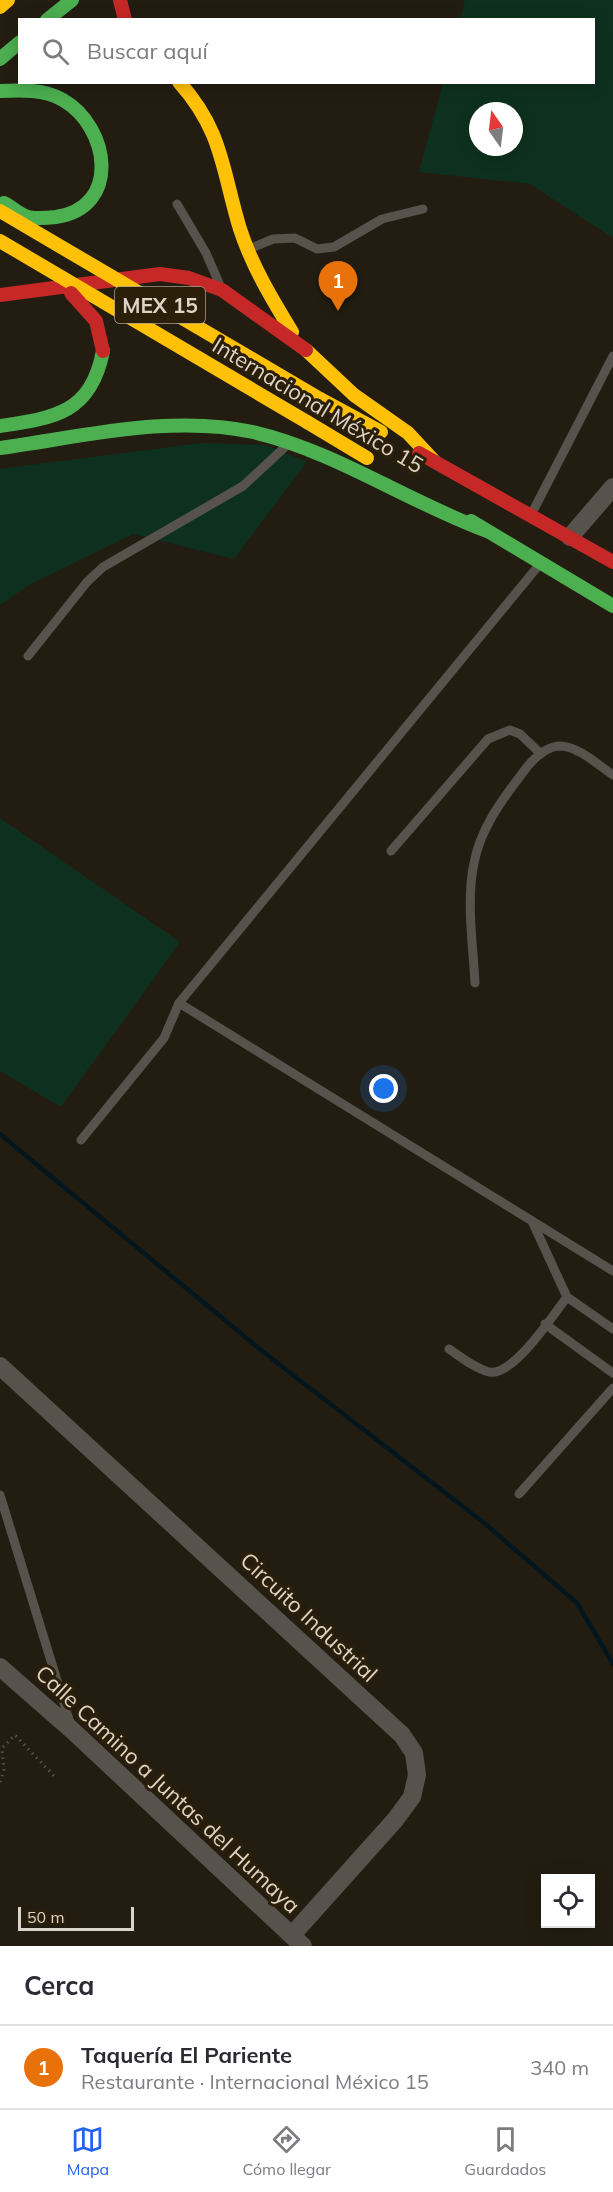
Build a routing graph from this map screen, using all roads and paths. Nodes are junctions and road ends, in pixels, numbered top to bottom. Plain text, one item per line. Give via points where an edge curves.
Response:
1 (8, 0) edge
2 (57, 0) edge
3 (72, 0) edge
4 (120, 0) edge
5 (0, 7) edge
6 (48, 18) edge
7 (49, 18) edge
8 (124, 18) edge
9 (18, 44) edge
10 (0, 58) edge
11 (180, 84) edge
12 (0, 91) edge
13 (0, 200) edge
14 (177, 204) dead end
15 (423, 209) dead end
16 (0, 212) edge
17 (0, 241) edge
18 (247, 249) junction
19 (26, 256) junction
20 (222, 290) junction
21 (0, 295) edge
22 (298, 342) junction
23 (613, 356) edge
24 (0, 426) edge
25 (289, 443) junction
26 (0, 448) edge
27 (434, 461) junction
28 (613, 487) edge
29 (531, 515) junction
30 (488, 531) junction
31 (570, 537) junction
32 (613, 562) edge
33 (540, 563) junction
34 (613, 606) edge
35 (28, 656) dead end
36 (541, 754) junction
37 (613, 775) edge
38 (391, 851) dead end
39 (475, 983) dead end
40 (179, 1004) junction
41 (81, 1140) dead end
42 (532, 1221) junction
43 (613, 1270) edge
44 (567, 1297) junction
45 (545, 1324) junction
46 (613, 1329) edge
47 (449, 1348) dead end
48 (0, 1366) edge
49 (613, 1373) edge
50 (613, 1388) edge
51 (519, 1494) dead end
52 (0, 1495) edge
53 (0, 1667) edge
54 (73, 1731) junction
55 (55, 1777) dead end
56 (0, 1782) edge
57 (298, 1940) edge

1 - 5 main road
2 - 6 main road
3 - 7 main road
4 - 8 main road
9 - 10 main road
11 - 18 main road via 206,112 221,148
12 - 13 main road via 23,90 62,99 78,110 102,147 103,166 93,197 80,211 59,219 30,217
14 - 20 lane
15 - 18 lane via 382,219 334,247 317,249 295,238 273,239
16 - 27 main road, Internacional México 15 / MEX 15, bridge
17 - 19 main road, Internacional México 15 / MEX 15, bridge
18 - 22 main road
19 - 24 main road, bridge via 45,278 88,309 96,321 103,351 97,379 80,402 39,421
19 - 30 main road, Internacional México 15 / MEX 15, bridge
20 - 21 main road via 160,274
20 - 22 main road
22 - 27 main road via 354,395 408,433
23 - 29 lane
25 - 26 main road via 217,426 184,426
25 - 30 main road via 330,458 459,522
25 - 35 lane via 243,486 103,567
27 - 29 main road, Internacional México 15 / MEX 15
28 - 31 street
29 - 31 main road, Internacional México 15 / MEX 15
30 - 33 main road, Internacional México 15 / MEX 15
31 - 32 main road, Internacional México 15 / MEX 15
33 - 34 main road, Internacional México 15 / MEX 15
33 - 40 lane
36 - 37 lane via 560,746 572,748
36 - 38 lane via 510,730 488,739
36 - 39 lane via 530,762 504,797 483,833 473,864
40 - 41 lane via 164,1038
40 - 42 lane
42 - 43 lane
42 - 44 lane
44 - 45 lane
44 - 46 lane
45 - 47 lane via 518,1358 500,1371 475,1366
45 - 49 lane
48 - 57 street, Circuito Industrial via 402,1735 414,1753 417,1774 412,1797
50 - 51 lane
52 - 54 lane
53 - 54 street, Calle Camino a Juntas del Humaya
54 - 57 street, Calle Camino a Juntas del Humaya
55 - 56 path via 15,1735 2,1748 4,1771

